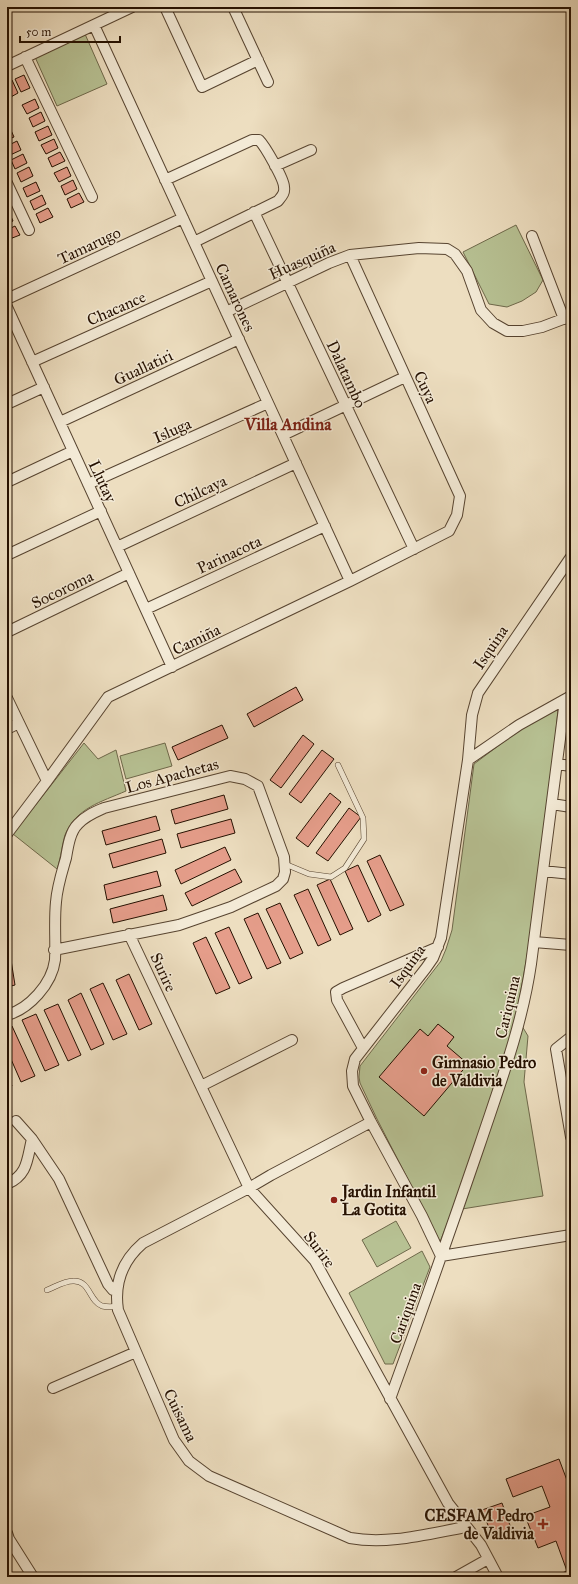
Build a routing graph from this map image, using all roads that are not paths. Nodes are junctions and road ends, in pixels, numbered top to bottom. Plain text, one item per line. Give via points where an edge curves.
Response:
1 (132, 7) edge
2 (165, 7) edge
3 (233, 7) edge
4 (94, 25) junction
5 (26, 57) junction
6 (258, 60) junction
7 (7, 66) edge
8 (268, 82) dead end
9 (311, 150) dead end
10 (275, 166) junction
11 (165, 180) junction
12 (7, 183) edge
13 (92, 197) dead end
14 (254, 212) junction
15 (183, 218) junction
16 (29, 230) dead end
17 (532, 236) dead end
18 (194, 242) junction
19 (350, 255) junction
20 (212, 281) junction
21 (288, 282) junction
22 (7, 299) edge
23 (7, 307) edge
24 (226, 312) junction
25 (568, 318) edge
26 (11, 328) edge
27 (239, 339) junction
28 (32, 362) junction
29 (405, 377) junction
30 (44, 387) junction
31 (268, 403) junction
32 (7, 404) edge
33 (346, 406) junction
34 (60, 422) junction
35 (283, 435) junction
36 (73, 451) junction
37 (296, 463) junction
38 (7, 482) edge
39 (88, 484) junction
40 (101, 511) junction
41 (325, 526) junction
42 (449, 531) joint
43 (117, 547) junction
44 (414, 549) junction
45 (7, 555) edge
46 (571, 556) edge
47 (129, 573) junction
48 (350, 581) junction
49 (146, 610) junction
50 (7, 632) edge
51 (172, 667) junction
52 (7, 698) edge
53 (568, 698) edge
54 (19, 723) junction
55 (7, 728) edge
56 (468, 760) junction
57 (557, 764) junction
58 (338, 765) dead end
59 (571, 766) edge
60 (47, 782) junction
61 (552, 804) junction
62 (571, 807) edge
63 (7, 834) edge
64 (285, 864) junction
65 (543, 871) junction
66 (571, 874) edge
67 (129, 934) junction
68 (534, 942) junction
69 (571, 945) edge
70 (438, 947) junction
71 (54, 950) junction
72 (7, 1015) edge
73 (571, 1037) edge
74 (292, 1040) dead end
75 (363, 1048) junction
76 (201, 1086) junction
77 (16, 1120) dead end
78 (371, 1122) junction
79 (571, 1137) edge
80 (32, 1138) junction
81 (7, 1184) edge
82 (249, 1188) junction
83 (571, 1235) edge
84 (441, 1256) junction
85 (47, 1290) dead end
86 (117, 1291) junction
87 (118, 1306) junction
88 (136, 1352) junction
89 (53, 1388) dead end
90 (390, 1398) junction
91 (466, 1527) junction
92 (7, 1533) edge
93 (488, 1559) junction
94 (34, 1577) edge
95 (456, 1577) edge
96 (498, 1577) edge

1 - 4 street
2 - 6 street via 202,87
3 - 6 street
4 - 5 street
4 - 11 street, Camarones
5 - 7 street
5 - 13 street
6 - 8 street
9 - 10 street
10 - 11 street via 265,146 259,140 252,140
10 - 14 street via 284,186 284,194 278,201
11 - 15 street, Camarones
12 - 16 street
14 - 18 street
14 - 21 street, Dalatambo
15 - 18 street, Camarones
15 - 22 street, Tamarugo
17 - 25 street
18 - 20 street, Camarones
19 - 21 street, Huasquiña
19 - 25 street, Huasquiña via 419,248 446,249 455,254 467,271 481,310 493,323 507,331 542,327
19 - 29 street, Cuya
20 - 24 street, Camarones
20 - 28 street, Chacance
21 - 24 street, Huasquiña
21 - 33 street, Dalatambo
23 - 26 street, Llutay
24 - 27 street, Camarones
26 - 28 street, Llutay
27 - 31 street, Camarones
27 - 34 street, Guallatiri
28 - 30 street, Llutay
29 - 33 street
29 - 42 street, Cuya via 460,496 457,515
30 - 32 street
30 - 34 street, Llutay
31 - 35 street, Camarones
31 - 39 street, Isluga
33 - 35 street
33 - 44 street, Dalatambo
34 - 36 street, Llutay
35 - 37 street, Camarones
36 - 38 street
36 - 39 street, Llutay
37 - 41 street, Camarones
37 - 43 street, Chilcaya
39 - 40 street, Llutay
40 - 43 street, Llutay
40 - 45 street
41 - 48 street, Camarones
41 - 49 street, Parinacota
42 - 44 street, Camiña
43 - 47 street, Llutay
44 - 48 street, Camiña
46 - 56 street, Isquina via 478,693 472,715
47 - 49 street, Llutay
47 - 50 street, Socoroma
48 - 51 street, Camiña
49 - 51 street, Llutay
51 - 60 street, Camiña via 108,697
52 - 54 street
53 - 56 street, Cariquina via 519,725
53 - 57 street, Cariquina
54 - 55 street
54 - 60 street
56 - 70 street, Isquina via 444,928
57 - 59 street
57 - 61 street, Cariquina
58 - 64 lane via 363,818 364,839 345,868 331,877 309,874
60 - 63 street, Camiña
61 - 62 street
61 - 65 street, Cariquina
64 - 67 street via 283,879 276,886 231,907 179,925
64 - 71 street, Los Apachetas via 258,786 245,779 230,776 104,808 77,824 70,836 56,902
65 - 66 street
65 - 68 street, Cariquina
67 - 71 street
67 - 76 street, Surire
68 - 69 street
68 - 84 street, Cariquina via 518,1030
70 - 75 street, Isquina via 426,968
70 - 75 street via 336,992 337,1000
71 - 72 street, Los Apachetas via 55,961 52,971 42,988 29,1004
73 - 79 street via 556,1049
74 - 76 street
75 - 78 street, Isquina via 353,1064 352,1078 353,1086
76 - 82 street, Surire
77 - 80 street
78 - 82 street, Cuisama
78 - 84 street, Isquina
80 - 81 street via 23,1172 17,1180
80 - 86 street via 59,1179 108,1284
82 - 86 street, Cuisama via 143,1243 124,1264
82 - 90 street, Surire via 314,1261
83 - 84 street
84 - 90 street, Cariquina
85 - 87 lane via 68,1281 77,1281 85,1285 99,1304
86 - 87 street, Cuisama
87 - 88 street, Cuisama
88 - 89 street
88 - 91 street, Cuisama via 178,1445 189,1461 209,1476 358,1540 391,1540
90 - 91 street, Surire via 448,1503
91 - 93 street, Surire via 481,1545
92 - 94 street
93 - 95 street
93 - 96 street, Surire

